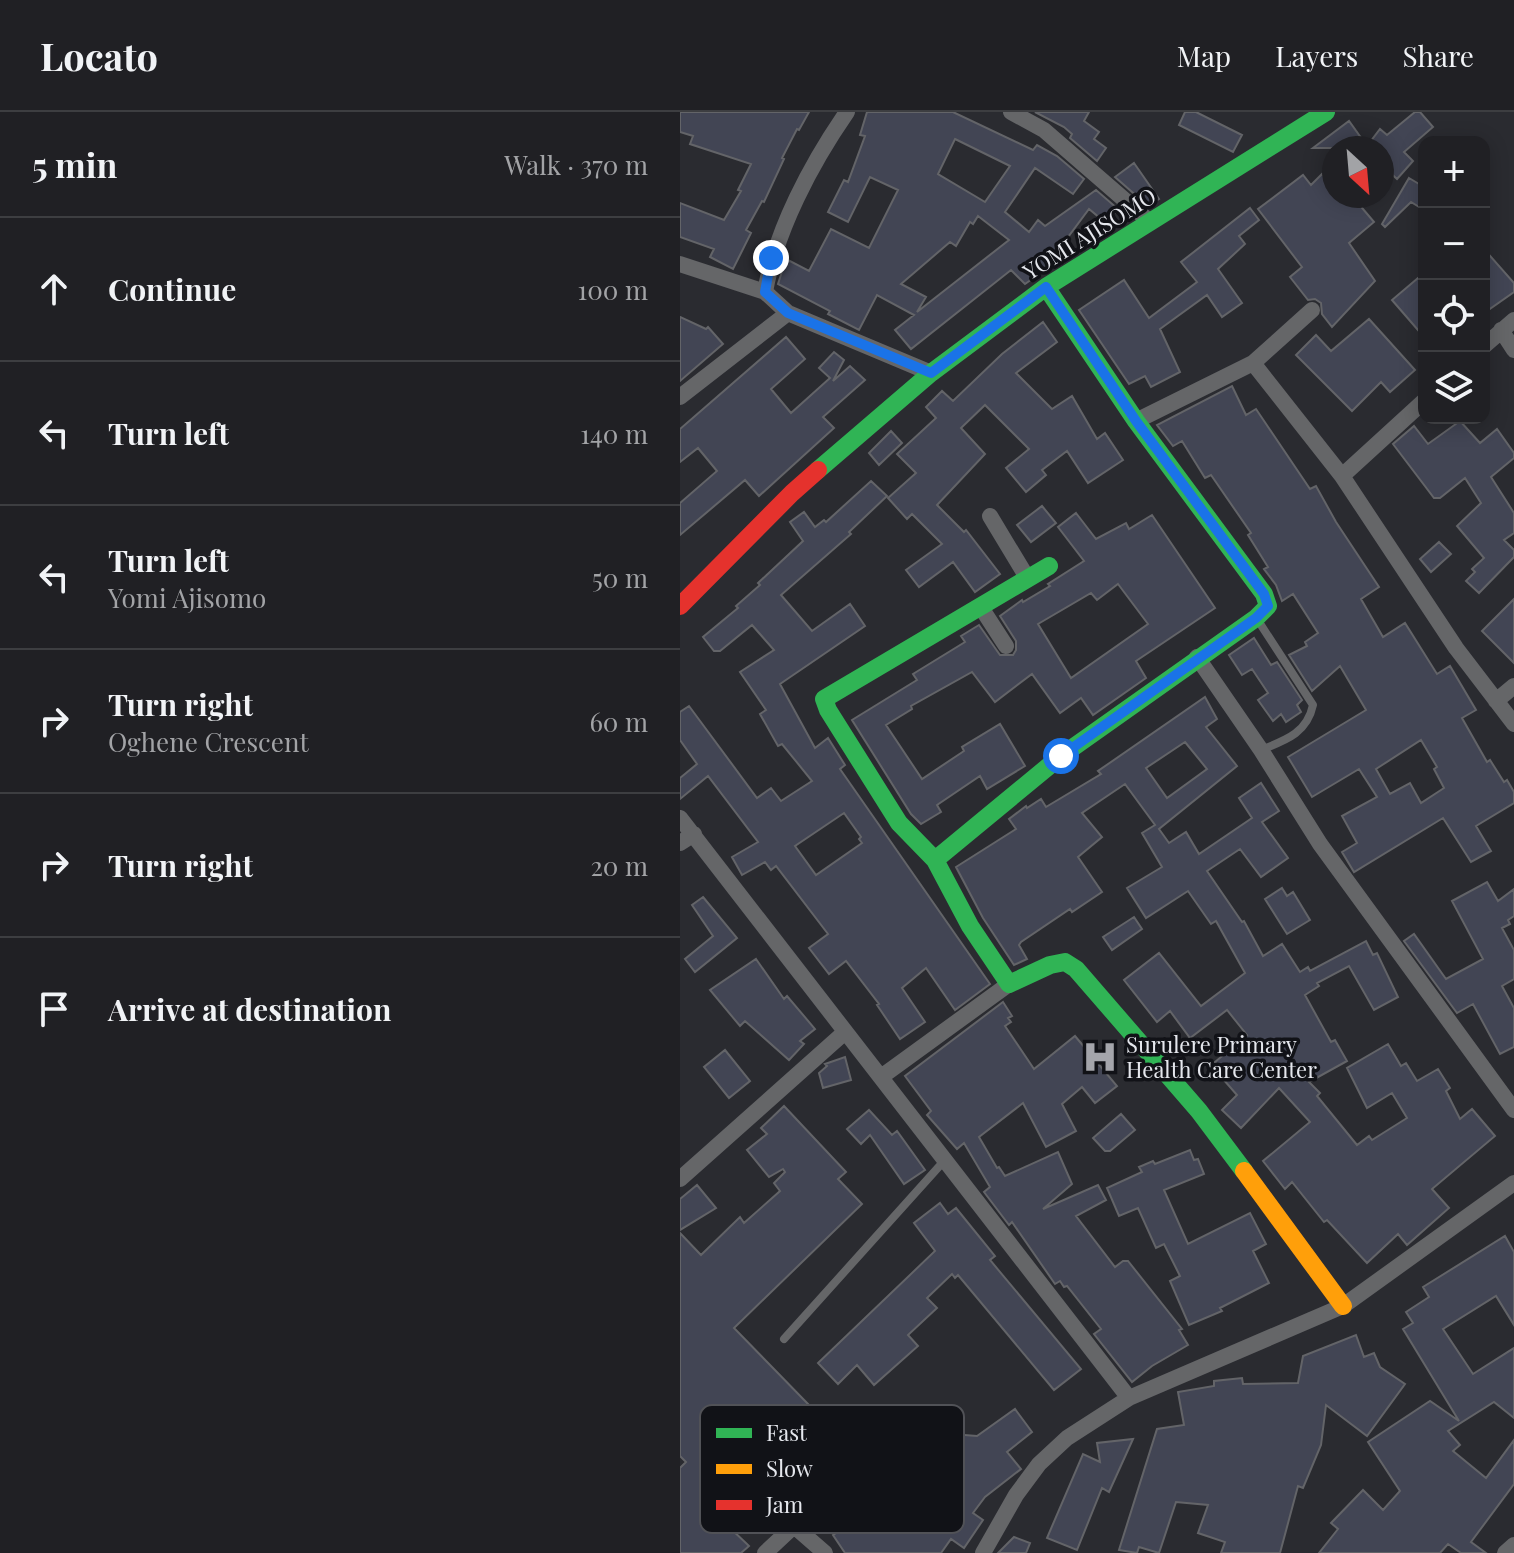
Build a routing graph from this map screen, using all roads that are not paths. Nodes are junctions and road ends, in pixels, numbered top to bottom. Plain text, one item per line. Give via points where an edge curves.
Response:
1 (847, 112) edge
2 (1011, 112) edge
3 (1326, 112) edge
4 (1150, 222) junction
5 (680, 264) edge
6 (1046, 287) junction
7 (765, 292) junction
8 (1312, 310) dead end
9 (788, 313) junction
10 (1508, 325) edge
11 (1490, 341) edge
12 (1514, 350) edge
13 (1253, 363) junction
14 (931, 373) junction
15 (680, 397) edge
16 (1418, 406) edge
17 (1136, 421) junction
18 (1342, 476) junction
19 (990, 516) dead end
20 (1049, 566) dead end
21 (1028, 579) junction
22 (680, 606) edge
23 (979, 609) junction
24 (1256, 618) junction
25 (1006, 646) dead end
26 (1197, 657) junction
27 (1514, 686) edge
28 (1496, 701) junction
29 (1514, 724) edge
30 (1261, 750) junction
31 (680, 818) edge
32 (687, 838) edge
33 (935, 860) junction
34 (1009, 984) junction
35 (845, 1032) junction
36 (881, 1077) junction
37 (1514, 1110) edge
38 (944, 1161) junction
39 (680, 1179) edge
40 (1514, 1183) edge
41 (1343, 1306) junction
42 (784, 1339) dead end
43 (1129, 1398) junction
44 (786, 1533) edge
45 (802, 1533) edge
46 (1514, 1545) edge
47 (765, 1553) edge
48 (825, 1553) edge
49 (983, 1553) edge
50 (1505, 1553) edge

1 - 7 street via 821,151 771,258
2 - 4 street via 1044,130
3 - 4 street, YOMI AJISOMO
4 - 6 street, YOMI AJISOMO
5 - 7 street
6 - 14 street, YOMI AJISOMO
6 - 17 street
7 - 9 street
8 - 13 street
9 - 14 street
9 - 15 street
10 - 11 street
10 - 12 street
13 - 17 street
13 - 18 street
14 - 22 street, YOMI AJISOMO via 792,493
16 - 18 street
17 - 24 street via 1264,594 1268,606
18 - 28 street
19 - 21 street
20 - 21 street
21 - 23 street
23 - 25 street
23 - 33 street via 824,699 899,823
24 - 26 street
24 - 30 lane via 1313,705 1310,721 1299,732
26 - 30 street
26 - 33 street via 1061,756
27 - 28 street
28 - 29 street
30 - 37 street via 1320,844
31 - 32 street
32 - 35 street
33 - 34 street
34 - 36 street
34 - 41 street via 1050,965 1065,962 1076,969 1199,1111
35 - 36 street
35 - 39 street
36 - 38 street
38 - 42 lane
38 - 43 street
40 - 41 street
41 - 43 street
43 - 49 street via 1067,1438 1039,1464
44 - 47 street
45 - 48 street
46 - 50 street

